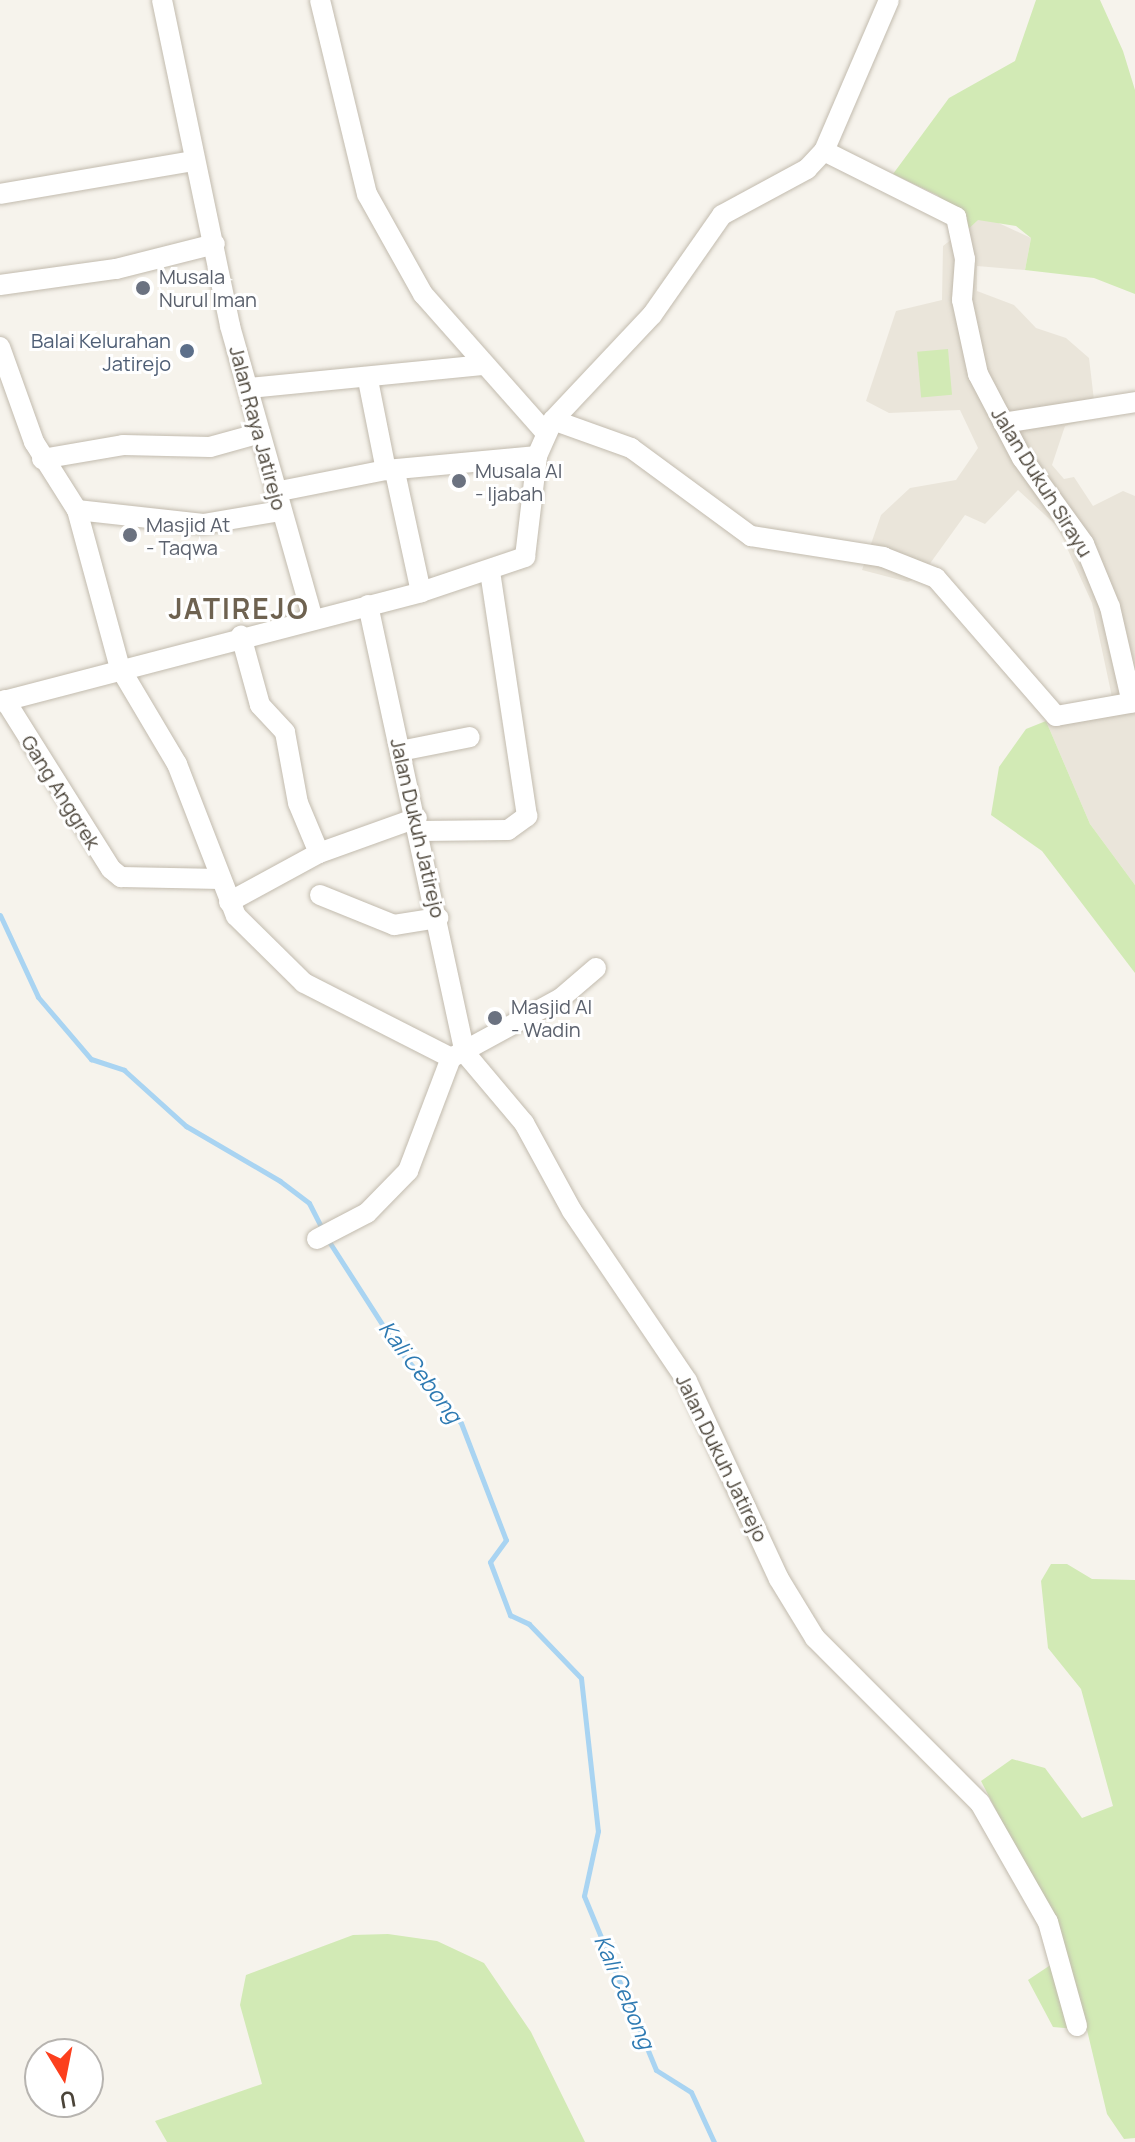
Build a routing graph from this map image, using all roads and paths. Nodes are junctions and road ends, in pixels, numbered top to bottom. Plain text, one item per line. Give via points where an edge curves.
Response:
1 (162, 0) edge
2 (320, 0) edge
3 (889, 0) edge
4 (824, 151) junction
5 (194, 161) junction
6 (0, 194) edge
7 (215, 244) junction
8 (0, 285) edge
9 (0, 347) edge
10 (485, 365) junction
11 (368, 380) junction
12 (249, 388) junction
13 (1135, 402) edge
14 (1003, 423) junction
15 (549, 426) junction
16 (260, 433) junction
17 (537, 456) junction
18 (42, 459) junction
19 (390, 471) junction
20 (278, 501) junction
21 (77, 510) junction
22 (490, 572) junction
23 (421, 592) junction
24 (368, 605) junction
25 (313, 619) junction
26 (241, 636) junction
27 (120, 668) junction
28 (2, 701) edge
29 (1133, 703) edge
30 (470, 737) dead end
31 (400, 751) junction
32 (418, 824) junction
33 (319, 853) junction
34 (221, 879) junction
35 (320, 895) dead end
36 (229, 902) junction
37 (438, 918) junction
38 (596, 968) dead end
39 (458, 1056) junction
40 (325, 1236) dead end
41 (1077, 2026) dead end

1 - 5 street, Jalan Raya Jatirejo
2 - 10 street via 367,194 423,294
3 - 4 street
4 - 14 street, Jalan Dukuh Sirayu via 956,217 965,259 962,300 978,374
4 - 15 street via 807,169 722,215 652,315
5 - 6 street
5 - 7 street, Jalan Raya Jatirejo
7 - 8 street via 149,263
7 - 12 street, Jalan Raya Jatirejo
9 - 18 street, Jalan Dukuh Jatirejo
10 - 11 street
10 - 15 street
11 - 12 street
11 - 19 street
12 - 16 street, Jalan Raya Jatirejo
13 - 14 street
14 - 29 street, Jalan Dukuh Sirayu via 1084,544 1110,607
15 - 17 street
15 - 29 street, Jalan Dukuh Sirayu via 631,448 751,536 883,557 936,578 1056,716
16 - 18 street via 210,447 123,445
16 - 20 street, Jalan Raya Jatirejo
17 - 19 street
17 - 22 street via 528,552
18 - 21 street, Jalan Dukuh Jatirejo
19 - 20 street
19 - 23 street
20 - 21 street via 203,524
20 - 25 street, Jalan Raya Jatirejo
21 - 27 street, Jalan Dukuh Jatirejo
22 - 23 street
22 - 32 street via 527,816 508,830
23 - 24 street
24 - 25 street
24 - 31 street, Jalan Dukuh Jatirejo
25 - 26 street
26 - 27 street
26 - 33 street via 260,705 285,732 298,803
27 - 28 street
27 - 34 street, Jalan Dukuh Jatirejo via 177,764 214,847
28 - 34 street, Gang Anggrek via 111,869 121,877
30 - 31 street
31 - 32 street, Jalan Dukuh Jatirejo
32 - 33 street
32 - 37 street, Jalan Dukuh Jatirejo
33 - 36 street
34 - 36 street, Jalan Dukuh Jatirejo
35 - 37 street via 382,923
36 - 39 street, Jalan Dukuh Jatirejo via 304,983
37 - 39 street, Jalan Dukuh Jatirejo
38 - 39 street via 561,998
39 - 40 street via 408,1171 389,1196
39 - 41 street, Jalan Dukuh Jatirejo via 524,1123 572,1211 687,1381 779,1579 815,1638 980,1803 1048,1922

